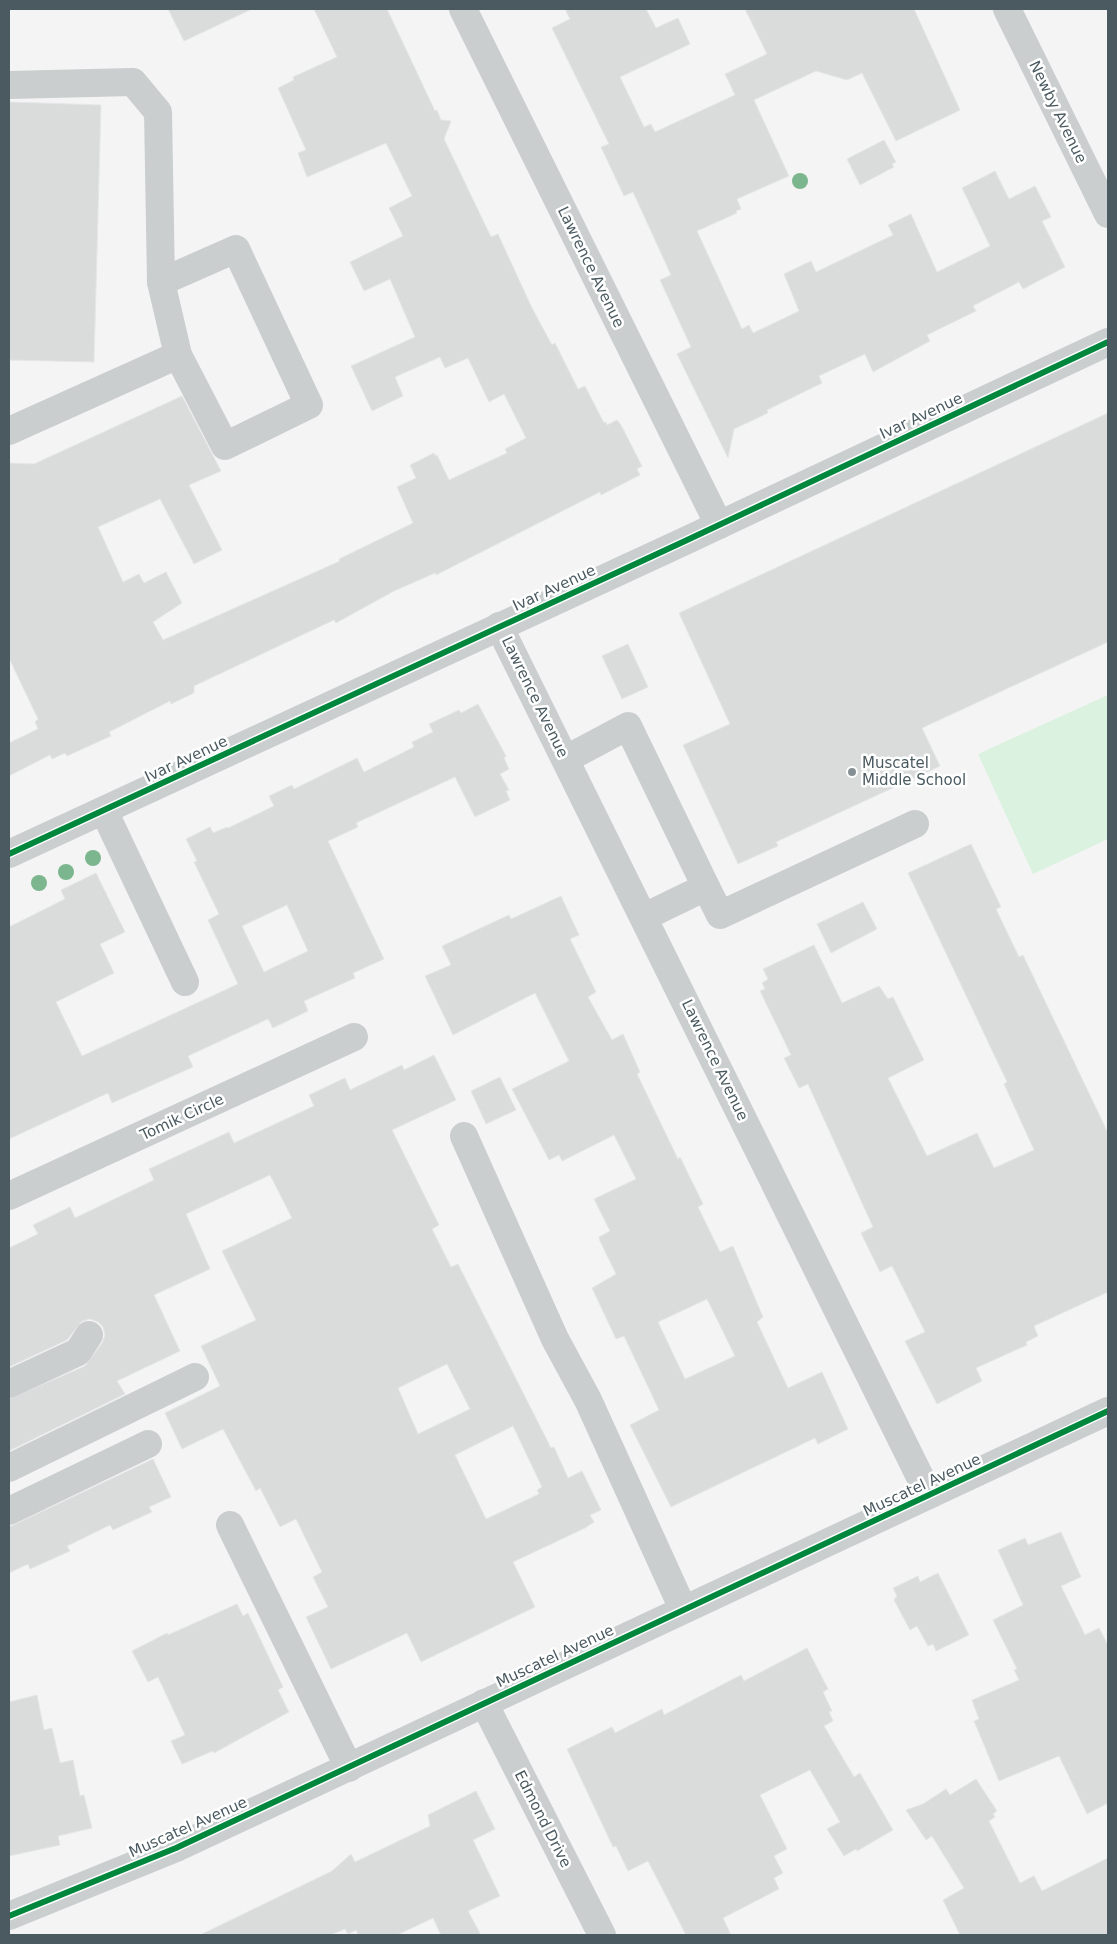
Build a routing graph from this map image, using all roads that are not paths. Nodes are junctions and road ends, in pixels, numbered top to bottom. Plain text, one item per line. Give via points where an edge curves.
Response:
1 (462, 9) edge
2 (1007, 9) edge
3 (9, 85) edge
4 (1108, 214) edge
5 (161, 282) junction
6 (1108, 342) edge
7 (178, 355) junction
8 (9, 431) edge
9 (719, 525) junction
10 (499, 626) junction
11 (566, 759) junction
12 (104, 811) junction
13 (915, 824) dead end
14 (9, 854) edge
15 (706, 887) junction
16 (644, 917) junction
17 (185, 982) dead end
18 (354, 1038) dead end
19 (464, 1136) dead end
20 (9, 1196) edge
21 (89, 1335) dead end
22 (196, 1377) dead end
23 (9, 1384) edge
24 (1108, 1412) edge
25 (148, 1444) dead end
26 (9, 1468) edge
27 (929, 1494) junction
28 (9, 1510) edge
29 (230, 1525) dead end
30 (683, 1609) junction
31 (484, 1703) junction
32 (349, 1768) junction
33 (9, 1916) edge
34 (602, 1935) edge

1 - 9 street, Lawrence Avenue
2 - 4 street, Newby Avenue
3 - 5 street via 133,82 158,112
5 - 7 street
5 - 7 street via 236,249 309,405 225,446
6 - 9 street, Ivar Avenue
7 - 8 street
9 - 10 street, Ivar Avenue
10 - 11 street, Lawrence Avenue
10 - 12 street, Ivar Avenue
11 - 15 street via 628,726
11 - 16 street, Lawrence Avenue
12 - 14 street, Ivar Avenue
12 - 17 street
13 - 15 street via 720,915
15 - 16 street
16 - 27 street, Lawrence Avenue
18 - 20 street, Tomik Circle
19 - 30 street via 555,1339 588,1400
21 - 23 street via 78,1352
22 - 26 street
24 - 27 street, Muscatel Avenue
25 - 28 street
27 - 30 street, Muscatel Avenue
29 - 32 street
30 - 31 street, Muscatel Avenue
31 - 32 street, Muscatel Avenue
31 - 34 street, Edmond Drive
32 - 33 street, Muscatel Avenue via 176,1848

